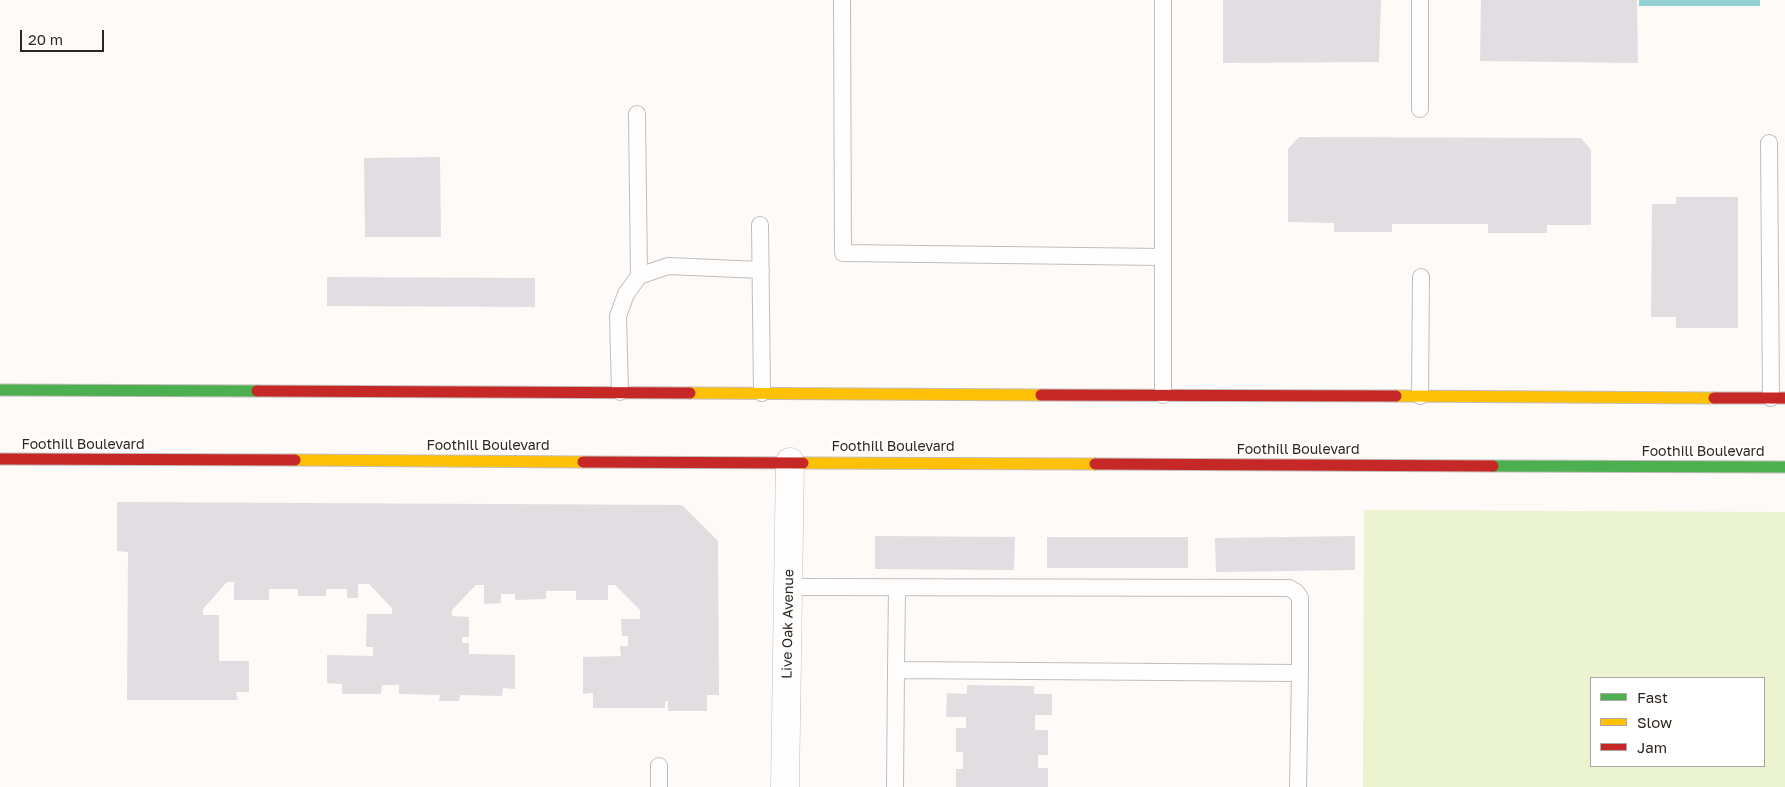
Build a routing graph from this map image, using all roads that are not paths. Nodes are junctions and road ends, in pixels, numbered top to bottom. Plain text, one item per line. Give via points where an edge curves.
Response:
1 (842, 0) edge
2 (1164, 0) edge
3 (1420, 0) edge
4 (1420, 109) dead end
5 (637, 114) dead end
6 (1769, 144) dead end
7 (760, 225) dead end
8 (1162, 257) junction
9 (761, 270) junction
10 (638, 276) junction
11 (1421, 277) dead end
12 (0, 390) edge
13 (620, 392) junction
14 (762, 393) junction
15 (1163, 395) junction
16 (1420, 396) junction
17 (1778, 398) edge
18 (0, 460) edge
19 (790, 462) junction
20 (1785, 467) edge
21 (789, 588) junction
22 (897, 588) junction
23 (896, 670) junction
24 (1300, 673) junction
25 (660, 766) dead end
26 (660, 787) edge
27 (785, 787) edge
28 (895, 787) edge
29 (1298, 787) edge

1 - 8 lane via 843,253
2 - 8 lane
3 - 4 lane
5 - 10 lane
6 - 17 lane
7 - 9 lane
8 - 15 lane
9 - 10 lane via 668,266
9 - 14 lane
10 - 13 lane via 626,294 618,316
11 - 16 lane
12 - 13 main road
13 - 14 main road
14 - 15 main road
15 - 16 main road
16 - 17 main road
18 - 19 main road, Foothill Boulevard
19 - 20 main road, Foothill Boulevard
19 - 21 street, Live Oak Avenue
21 - 22 lane
21 - 27 street, Live Oak Avenue
22 - 23 lane
22 - 24 lane via 1289,588 1300,598
23 - 24 lane
23 - 28 lane
24 - 29 lane
25 - 26 lane

